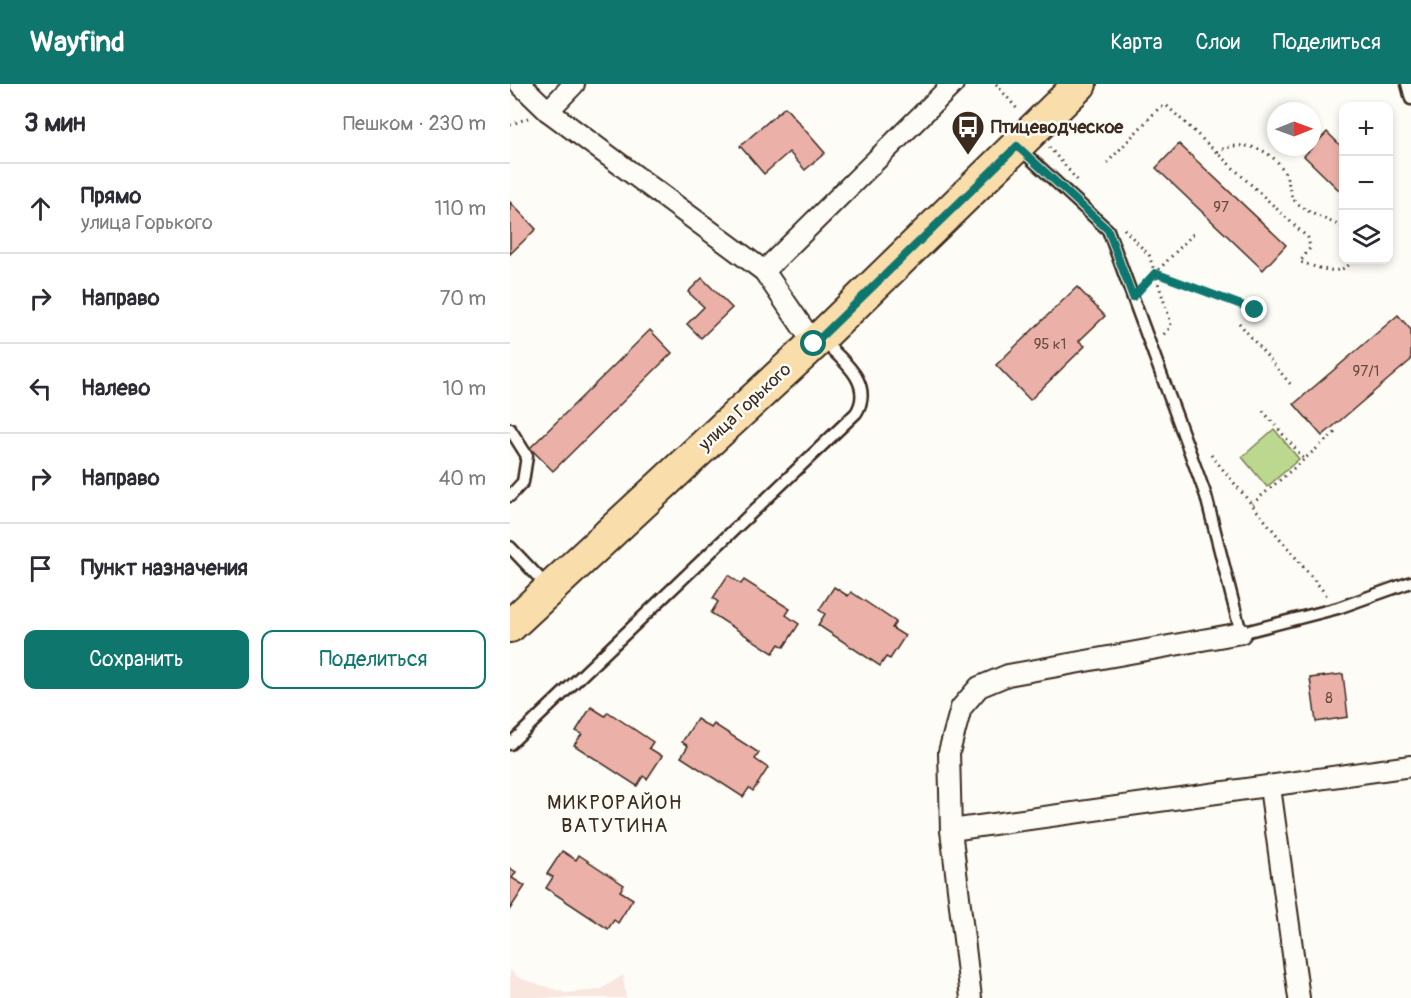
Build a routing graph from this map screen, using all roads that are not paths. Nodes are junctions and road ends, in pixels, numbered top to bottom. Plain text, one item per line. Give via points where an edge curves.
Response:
1 (520, 84) edge
2 (574, 84) edge
3 (953, 84) edge
4 (1080, 84) edge
5 (1407, 84) edge
6 (1411, 99) edge
7 (548, 111) junction
8 (1017, 146) junction
9 (764, 272) junction
10 (817, 341) junction
11 (510, 429) edge
12 (510, 496) edge
13 (510, 547) edge
14 (1411, 582) edge
15 (549, 588) junction
16 (510, 626) edge
17 (1240, 633) junction
18 (510, 744) edge
19 (1411, 766) edge
20 (1270, 787) junction
21 (951, 830) junction
22 (971, 998) edge
23 (1299, 998) edge

1 - 7 street
2 - 7 street
3 - 9 street
4 - 8 main road, улица Горького
5 - 6 lane
7 - 9 street
8 - 10 main road, улица Горького
8 - 17 lane via 1108,230 1206,496
9 - 10 street
10 - 15 main road, улица Горького
10 - 18 lane via 856,375 862,404 856,413
11 - 12 lane via 527,456 522,482
13 - 15 lane
14 - 17 lane via 1338,608
15 - 16 main road, улица Горького
17 - 21 street via 1008,675 979,687 961,708 949,752
19 - 20 street
20 - 21 street
20 - 23 street
21 - 22 street

